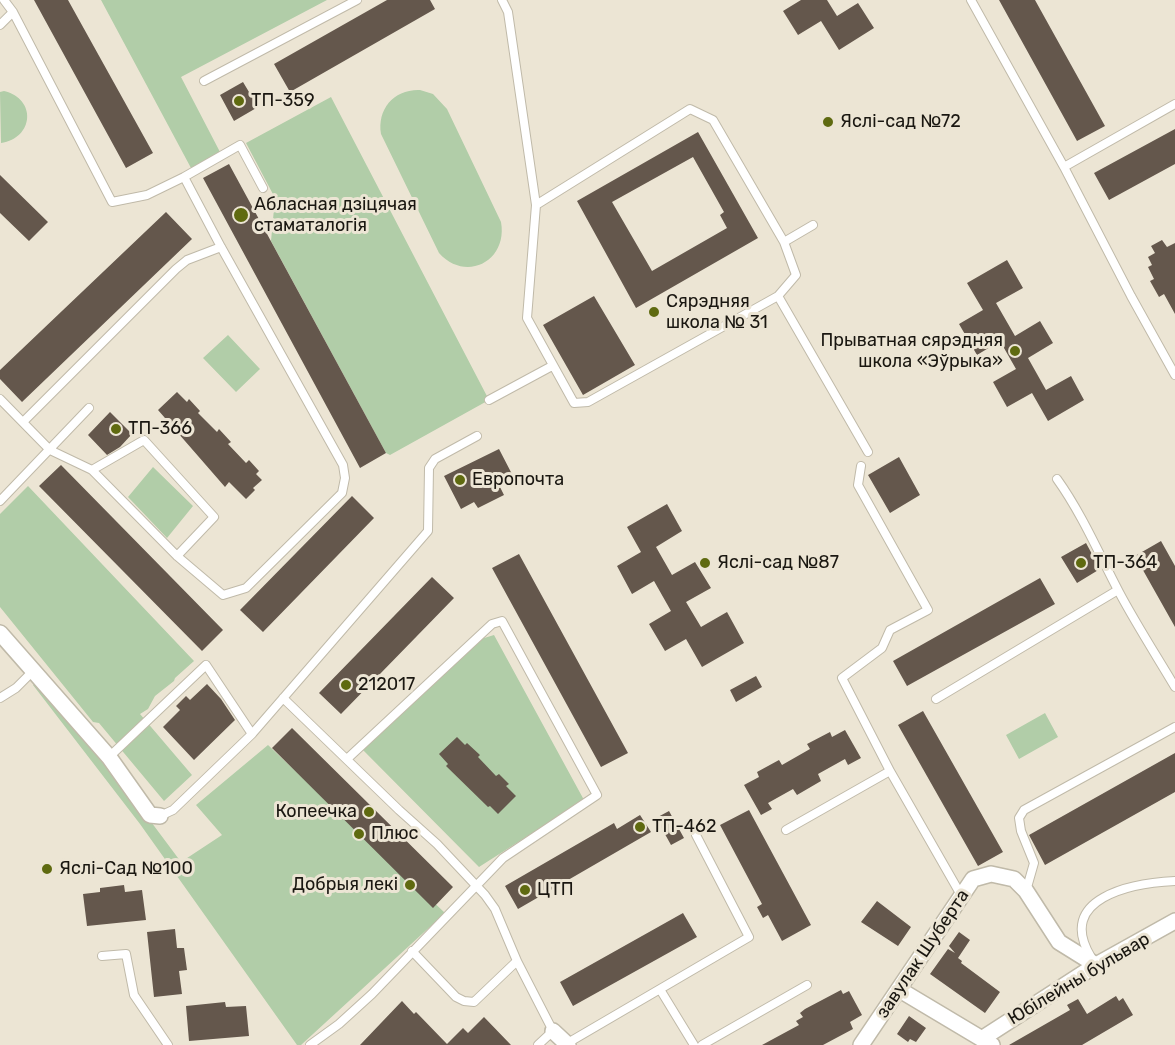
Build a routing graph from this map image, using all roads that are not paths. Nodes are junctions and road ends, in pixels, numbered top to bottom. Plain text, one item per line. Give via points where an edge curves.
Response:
1 (4, 0) edge
2 (357, 0) edge
3 (502, 0) edge
4 (971, 0) edge
5 (13, 12) junction
6 (0, 25) edge
7 (204, 81) dead end
8 (1175, 104) edge
9 (1064, 167) junction
10 (184, 177) junction
11 (263, 188) dead end
12 (536, 205) junction
13 (813, 225) dead end
14 (784, 242) junction
15 (220, 247) junction
16 (778, 296) junction
17 (552, 366) junction
18 (1175, 375) edge
19 (0, 399) edge
20 (489, 400) dead end
21 (89, 408) dead end
22 (23, 422) junction
23 (477, 436) dead end
24 (50, 450) junction
25 (868, 452) dead end
26 (861, 466) dead end
27 (92, 470) junction
28 (1057, 479) dead end
29 (0, 501) edge
30 (177, 556) junction
31 (1118, 590) junction
32 (0, 633) edge
33 (33, 671) junction
34 (1175, 687) edge
35 (0, 698) edge
36 (283, 698) junction
37 (936, 699) dead end
38 (1175, 727) edge
39 (252, 734) junction
40 (109, 757) junction
41 (347, 759) junction
42 (890, 771) junction
43 (160, 816) joint
44 (786, 830) dead end
45 (696, 835) dead end
46 (1175, 881) edge
47 (475, 885) junction
48 (1026, 891) junction
49 (962, 895) junction
50 (1175, 921) edge
51 (412, 951) junction
52 (102, 956) dead end
53 (517, 961) junction
54 (1096, 965) junction
55 (807, 985) dead end
56 (900, 990) junction
57 (661, 991) junction
58 (553, 1031) junction
59 (987, 1042) edge
60 (567, 1044) edge
61 (168, 1045) edge
62 (310, 1045) edge
63 (538, 1045) edge
64 (694, 1045) edge
65 (702, 1045) edge
66 (861, 1045) edge

1 - 5 lane
2 - 7 lane
3 - 12 lane via 508,12
4 - 9 lane
5 - 6 lane
5 - 10 lane via 112,202 147,195
8 - 9 lane
9 - 18 lane
10 - 11 lane via 240,145
10 - 15 lane
12 - 14 lane via 690,109 713,120
12 - 17 lane via 527,318
13 - 14 lane
14 - 16 lane via 796,275
15 - 22 lane via 187,260 176,269
15 - 30 lane via 343,465 345,477 342,493 246,588 223,594
16 - 17 lane via 588,402 574,403
16 - 25 lane
17 - 20 lane
19 - 22 lane
21 - 24 lane
22 - 24 lane
23 - 36 lane via 435,459 429,468 428,531
24 - 27 lane
24 - 29 lane
26 - 42 lane via 858,485 928,610 890,630 882,648 842,678
27 - 30 lane
27 - 30 lane via 144,440 214,518
28 - 31 lane
31 - 34 lane
31 - 37 lane
32 - 33 street
33 - 35 lane
33 - 40 street
36 - 39 lane
36 - 41 lane
38 - 48 lane via 1024,810 1020,825 1034,864
39 - 40 lane via 206,665
39 - 43 lane via 173,810
40 - 43 street via 150,815
41 - 47 lane
41 - 47 lane via 492,624 502,621 597,795 503,858
42 - 44 lane
42 - 49 lane
45 - 57 lane via 749,938
46 - 54 lane via 1126,889 1095,903 1085,913 1080,927 1082,943
47 - 51 lane
47 - 53 lane via 495,909
48 - 49 street, завулак Шуберта via 1014,879 991,874 973,879
48 - 54 street, завулак Шуберта via 1059,942
49 - 56 street, завулак Шуберта
50 - 54 street, Юбілейны бульвар
51 - 53 lane via 456,997 474,1002
51 - 62 lane via 339,1024
52 - 61 lane via 126,954 134,995
53 - 58 lane
54 - 59 street, Юбілейны бульвар
55 - 65 lane
56 - 59 street
56 - 66 street, завулак Шуберта
57 - 60 lane
57 - 64 lane
58 - 60 street
58 - 63 lane

